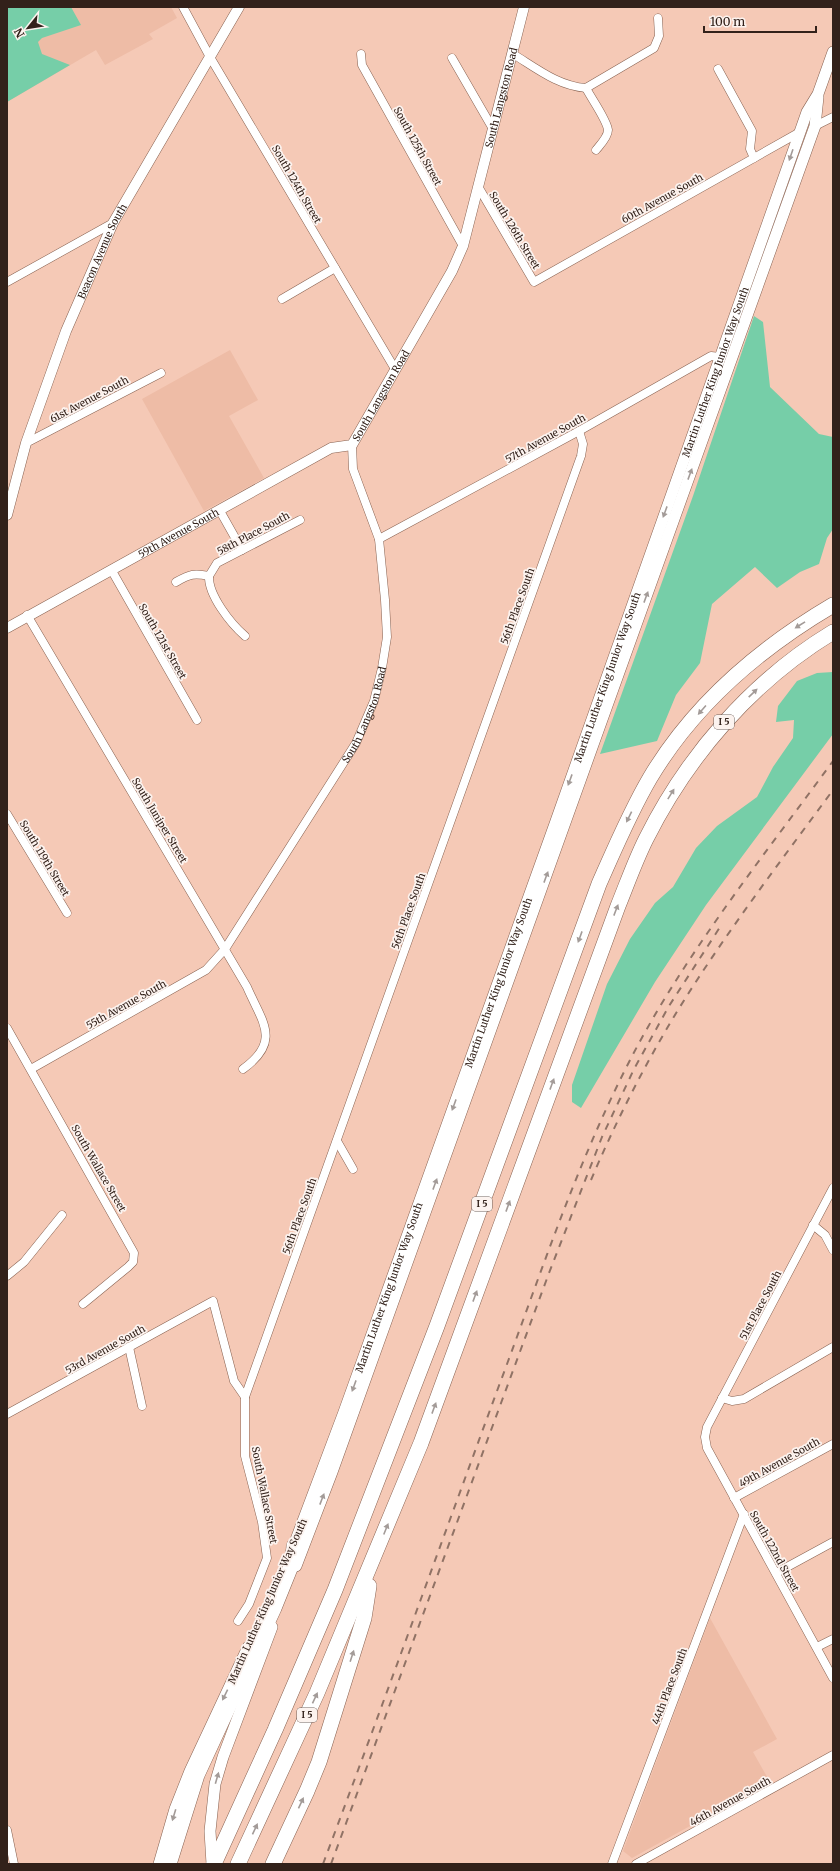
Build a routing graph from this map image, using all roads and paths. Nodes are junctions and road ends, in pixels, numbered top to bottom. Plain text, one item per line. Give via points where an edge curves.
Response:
1 (183, 7) edge
2 (239, 7) edge
3 (524, 7) edge
4 (658, 18) dead end
5 (833, 52) edge
6 (360, 54) dead end
7 (512, 54) junction
8 (210, 56) junction
9 (452, 58) dead end
10 (718, 69) dead end
11 (586, 88) junction
12 (818, 94) junction
13 (833, 117) edge
14 (815, 126) junction
15 (493, 129) junction
16 (800, 132) junction
17 (596, 150) dead end
18 (754, 158) junction
19 (479, 188) junction
20 (113, 223) junction
21 (462, 246) junction
22 (335, 268) junction
23 (7, 282) edge
24 (534, 282) joint
25 (282, 299) dead end
26 (720, 357) junction
27 (395, 369) junction
28 (161, 373) dead end
29 (579, 431) junction
30 (26, 443) junction
31 (352, 445) junction
32 (220, 510) junction
33 (7, 515) edge
34 (300, 520) dead end
35 (379, 539) junction
36 (242, 550) junction
37 (112, 571) junction
38 (209, 576) junction
39 (176, 582) dead end
40 (833, 605) edge
41 (27, 616) junction
42 (7, 628) edge
43 (833, 632) edge
44 (245, 636) dead end
45 (197, 720) dead end
46 (7, 814) edge
47 (67, 913) dead end
48 (225, 949) junction
49 (7, 1028) edge
50 (31, 1069) junction
51 (243, 1069) dead end
52 (337, 1141) junction
53 (353, 1169) dead end
54 (833, 1188) edge
55 (62, 1215) dead end
56 (813, 1225) junction
57 (833, 1250) edge
58 (7, 1276) edge
59 (83, 1304) dead end
60 (833, 1347) edge
61 (129, 1348) junction
62 (245, 1397) junction
63 (722, 1398) junction
64 (142, 1406) dead end
65 (7, 1414) edge
66 (705, 1432) joint
67 (833, 1444) edge
68 (734, 1498) junction
69 (744, 1514) junction
70 (833, 1542) edge
71 (294, 1546) junction
72 (372, 1565) junction
73 (776, 1573) junction
74 (238, 1621) dead end
75 (833, 1638) edge
76 (817, 1648) junction
77 (833, 1678) edge
78 (833, 1755) edge
79 (7, 1830) edge
80 (14, 1864) edge
81 (158, 1864) edge
82 (169, 1864) edge
83 (213, 1864) edge
84 (238, 1864) edge
85 (273, 1864) edge
86 (612, 1864) edge
87 (636, 1864) edge

1 - 8 street, South 124th Street
2 - 8 street, Beacon Avenue South
3 - 7 street, South Langston Road
4 - 11 street via 659,36 654,48
5 - 12 main road, Martin Luther King Junior Way South
6 - 21 street, South 125th Street via 362,65
7 - 11 street via 561,83
7 - 15 street, South Langston Road
8 - 20 street, Beacon Avenue South
8 - 22 street, South 124th Street
9 - 15 street
10 - 18 street via 752,131 750,149
11 - 17 street via 608,130
12 - 14 main road, Martin Luther King Junior Way South
12 - 16 main road, Martin Luther King Junior Way South via 807,112
13 - 14 street
83 -> 14 main road, Martin Luther King Junior Way South via 211,1816 215,1784 223,1756 332,1472
15 - 19 street, South Langston Road
16 - 18 street, 60th Avenue South
16 -> 26 main road, Martin Luther King Junior Way South
18 - 24 street, 60th Avenue South
19 - 21 street, South Langston Road
19 - 24 street, South 126th Street
20 - 23 street
20 - 30 street, Beacon Avenue South via 66,331
21 - 27 street, South Langston Road via 452,271
22 - 25 street
22 - 27 street, South 124th Street
26 - 29 street, 57th Avenue South via 711,356
26 -> 71 main road, Martin Luther King Junior Way South
27 - 31 street, South Langston Road
28 - 30 street, 61st Avenue South
29 - 35 street, 57th Avenue South
29 - 52 street, 56th Place South via 583,444 581,456
30 - 33 street, Beacon Avenue South
31 - 32 street, 59th Avenue South via 331,448
31 - 35 street, South Langston Road via 353,469
32 - 36 street
32 - 37 street, 59th Avenue South
34 - 36 street, 58th Place South
35 - 48 street, South Langston Road via 387,637 374,701 356,743
36 - 38 street, 58th Place South via 217,563
37 - 41 street, 59th Avenue South
37 - 45 street, South 121st Street
38 - 39 street via 188,575
38 - 44 street via 210,589 233,626
40 -> 83 highway, I 5 via 796,627 722,687 670,748 629,817 599,884 440,1318 335,1590 276,1730
41 - 42 street, 59th Avenue South
41 - 48 street, South Juniper Street
72 -> 43 highway, I 5 via 421,1443 618,906 645,840 691,762 727,719 756,690 795,658
46 - 47 street, South 119th Street
48 - 50 street, 55th Avenue South via 206,970
48 - 51 street, South Juniper Street via 247,987 266,1032 266,1040 256,1059
49 - 50 street, South Wallace Street
50 - 59 street, South Wallace Street via 134,1253 128,1267
52 - 53 street
52 - 62 street, 56th Place South
54 - 56 street, 51st Place South
55 - 58 street via 24,1262
56 - 57 street via 825,1235
56 - 63 street, 51st Place South
60 - 63 street via 744,1399
61 - 62 street, 53rd Avenue South via 213,1301 234,1381
61 - 64 street
61 - 65 street, 53rd Avenue South
62 - 74 street, South Wallace Street via 245,1456 262,1522 267,1558 252,1597
63 - 66 street, 51st Place South
66 - 68 street, South 122nd Street via 708,1448
67 - 68 street, 49th Avenue South
68 - 69 street, South 122nd Street
69 - 73 street, South 122nd Street
69 - 86 street, 44th Place South
70 - 73 street
71 -> 81 main road, Martin Luther King Junior Way South via 190,1771
71 - 82 highway via 293,1561 274,1608 197,1775
84 -> 72 highway, I 5
85 -> 72 highway via 319,1762 364,1618
73 - 76 street, South 122nd Street
75 - 76 street
76 - 77 street, South 122nd Street
78 - 87 street, 46th Avenue South
79 - 80 street

